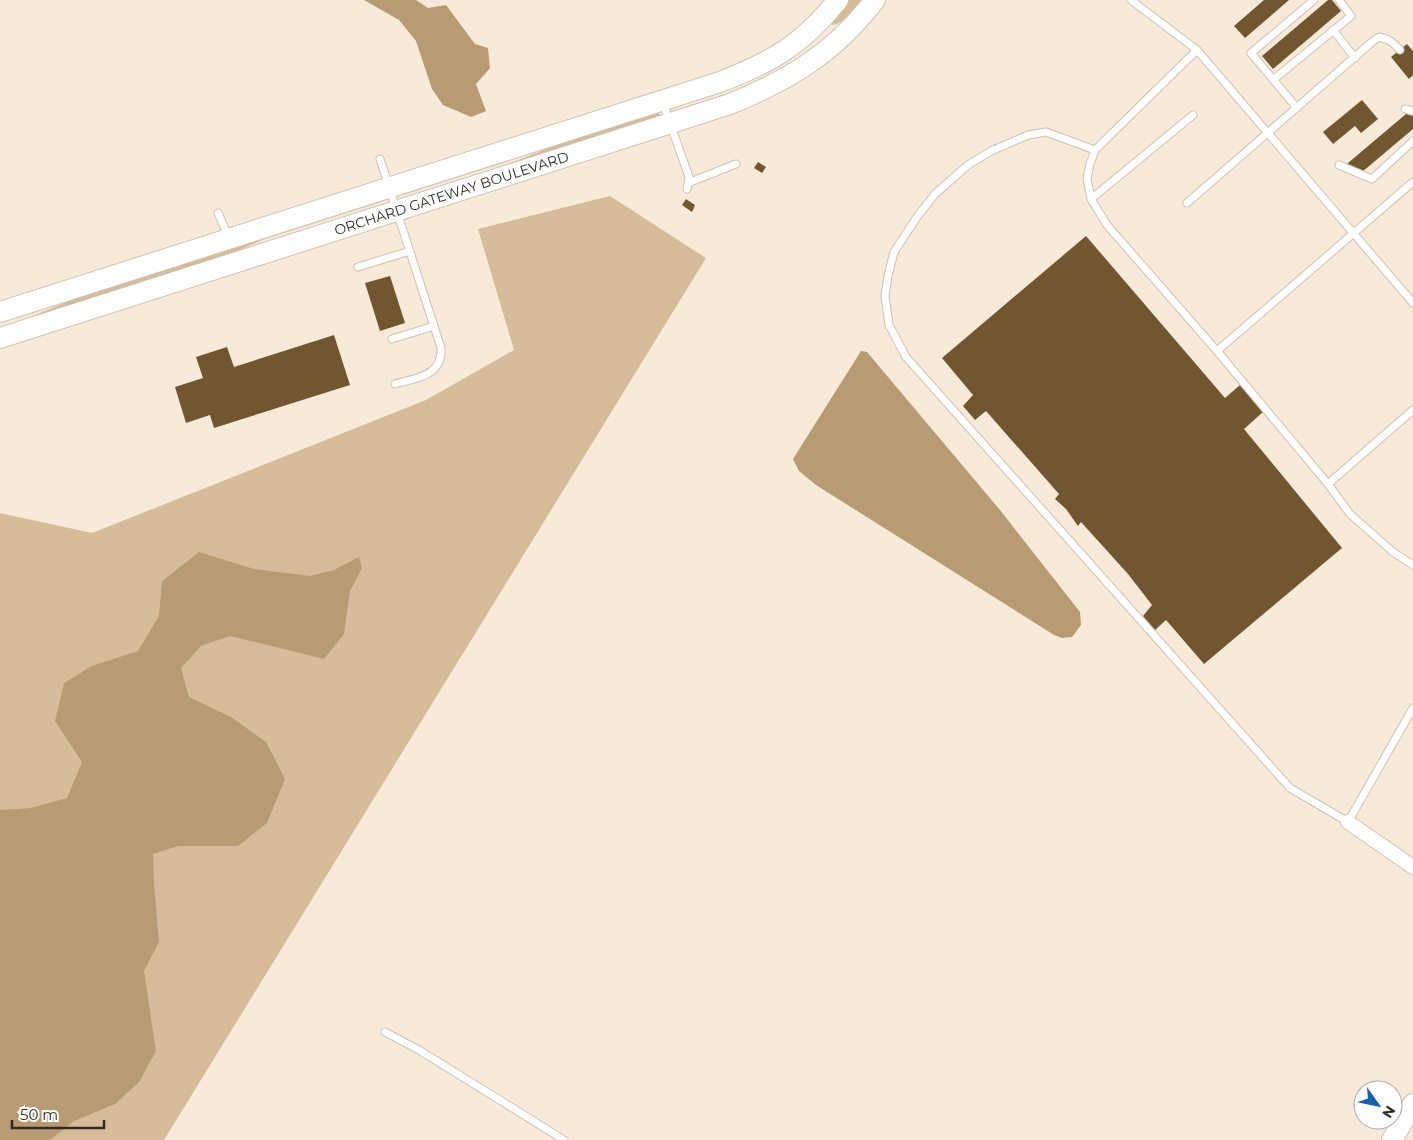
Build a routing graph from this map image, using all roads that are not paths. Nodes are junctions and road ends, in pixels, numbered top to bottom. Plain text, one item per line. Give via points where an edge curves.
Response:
1 (838, 0) edge
2 (875, 0) edge
3 (1131, 0) edge
4 (1314, 0) edge
5 (1339, 0) edge
6 (1333, 30) junction
7 (1197, 50) junction
8 (1400, 50) dead end
9 (1355, 58) junction
10 (1273, 80) junction
11 (662, 100) junction
12 (1297, 108) junction
13 (1405, 109) dead end
14 (1413, 111) edge
15 (1193, 115) dead end
16 (670, 123) junction
17 (1268, 133) junction
18 (1413, 141) edge
19 (1095, 150) junction
20 (380, 159) dead end
21 (736, 164) dead end
22 (1339, 165) dead end
23 (1413, 182) edge
24 (390, 188) junction
25 (1091, 199) junction
26 (1187, 203) dead end
27 (397, 210) junction
28 (218, 213) dead end
29 (1354, 234) junction
30 (229, 239) junction
31 (410, 251) junction
32 (358, 267) dead end
33 (1413, 303) edge
34 (0, 312) edge
35 (434, 326) junction
36 (0, 338) edge
37 (392, 339) dead end
38 (1217, 351) junction
39 (395, 384) dead end
40 (1413, 410) edge
41 (1328, 484) junction
42 (1413, 565) edge
43 (1413, 708) edge
44 (1348, 822) junction
45 (1413, 867) edge
46 (385, 1032) dead end
47 (1413, 1104) edge
48 (564, 1140) edge
49 (1392, 1140) edge

1 - 11 street, ORCHARD GATEWAY BOULEVARD via 808,33 780,54 720,82
2 - 16 street, ORCHARD GATEWAY BOULEVARD via 838,41 794,74 763,91
3 - 7 lane
4 - 10 lane via 1251,53
5 - 6 lane via 1351,16
6 - 9 lane
6 - 10 lane
7 - 17 lane
7 - 19 lane
8 - 9 lane via 1386,38 1379,37
9 - 12 lane
10 - 12 lane
11 - 16 lane
11 - 24 street, ORCHARD GATEWAY BOULEVARD
12 - 17 lane
13 - 14 lane
15 - 25 lane
16 - 21 lane via 689,177 688,186
16 - 27 street, ORCHARD GATEWAY BOULEVARD
17 - 26 lane
17 - 29 lane
18 - 22 lane via 1372,179
19 - 25 lane via 1087,179
19 - 44 lane via 1046,132 1028,134 968,165 935,194 894,252 885,296 889,325 906,357 1290,788
20 - 24 lane
23 - 29 lane
24 - 27 lane
24 - 30 street, ORCHARD GATEWAY BOULEVARD
25 - 38 lane via 1107,225
27 - 31 lane
27 - 36 street, ORCHARD GATEWAY BOULEVARD
28 - 30 lane
29 - 33 lane
29 - 38 lane
30 - 34 street, ORCHARD GATEWAY BOULEVARD
31 - 32 lane
31 - 35 lane
35 - 37 lane
35 - 39 lane via 442,358 436,368
38 - 41 lane
40 - 41 lane
41 - 42 lane via 1350,514
43 - 44 lane
44 - 45 street
46 - 48 lane
47 - 49 street

